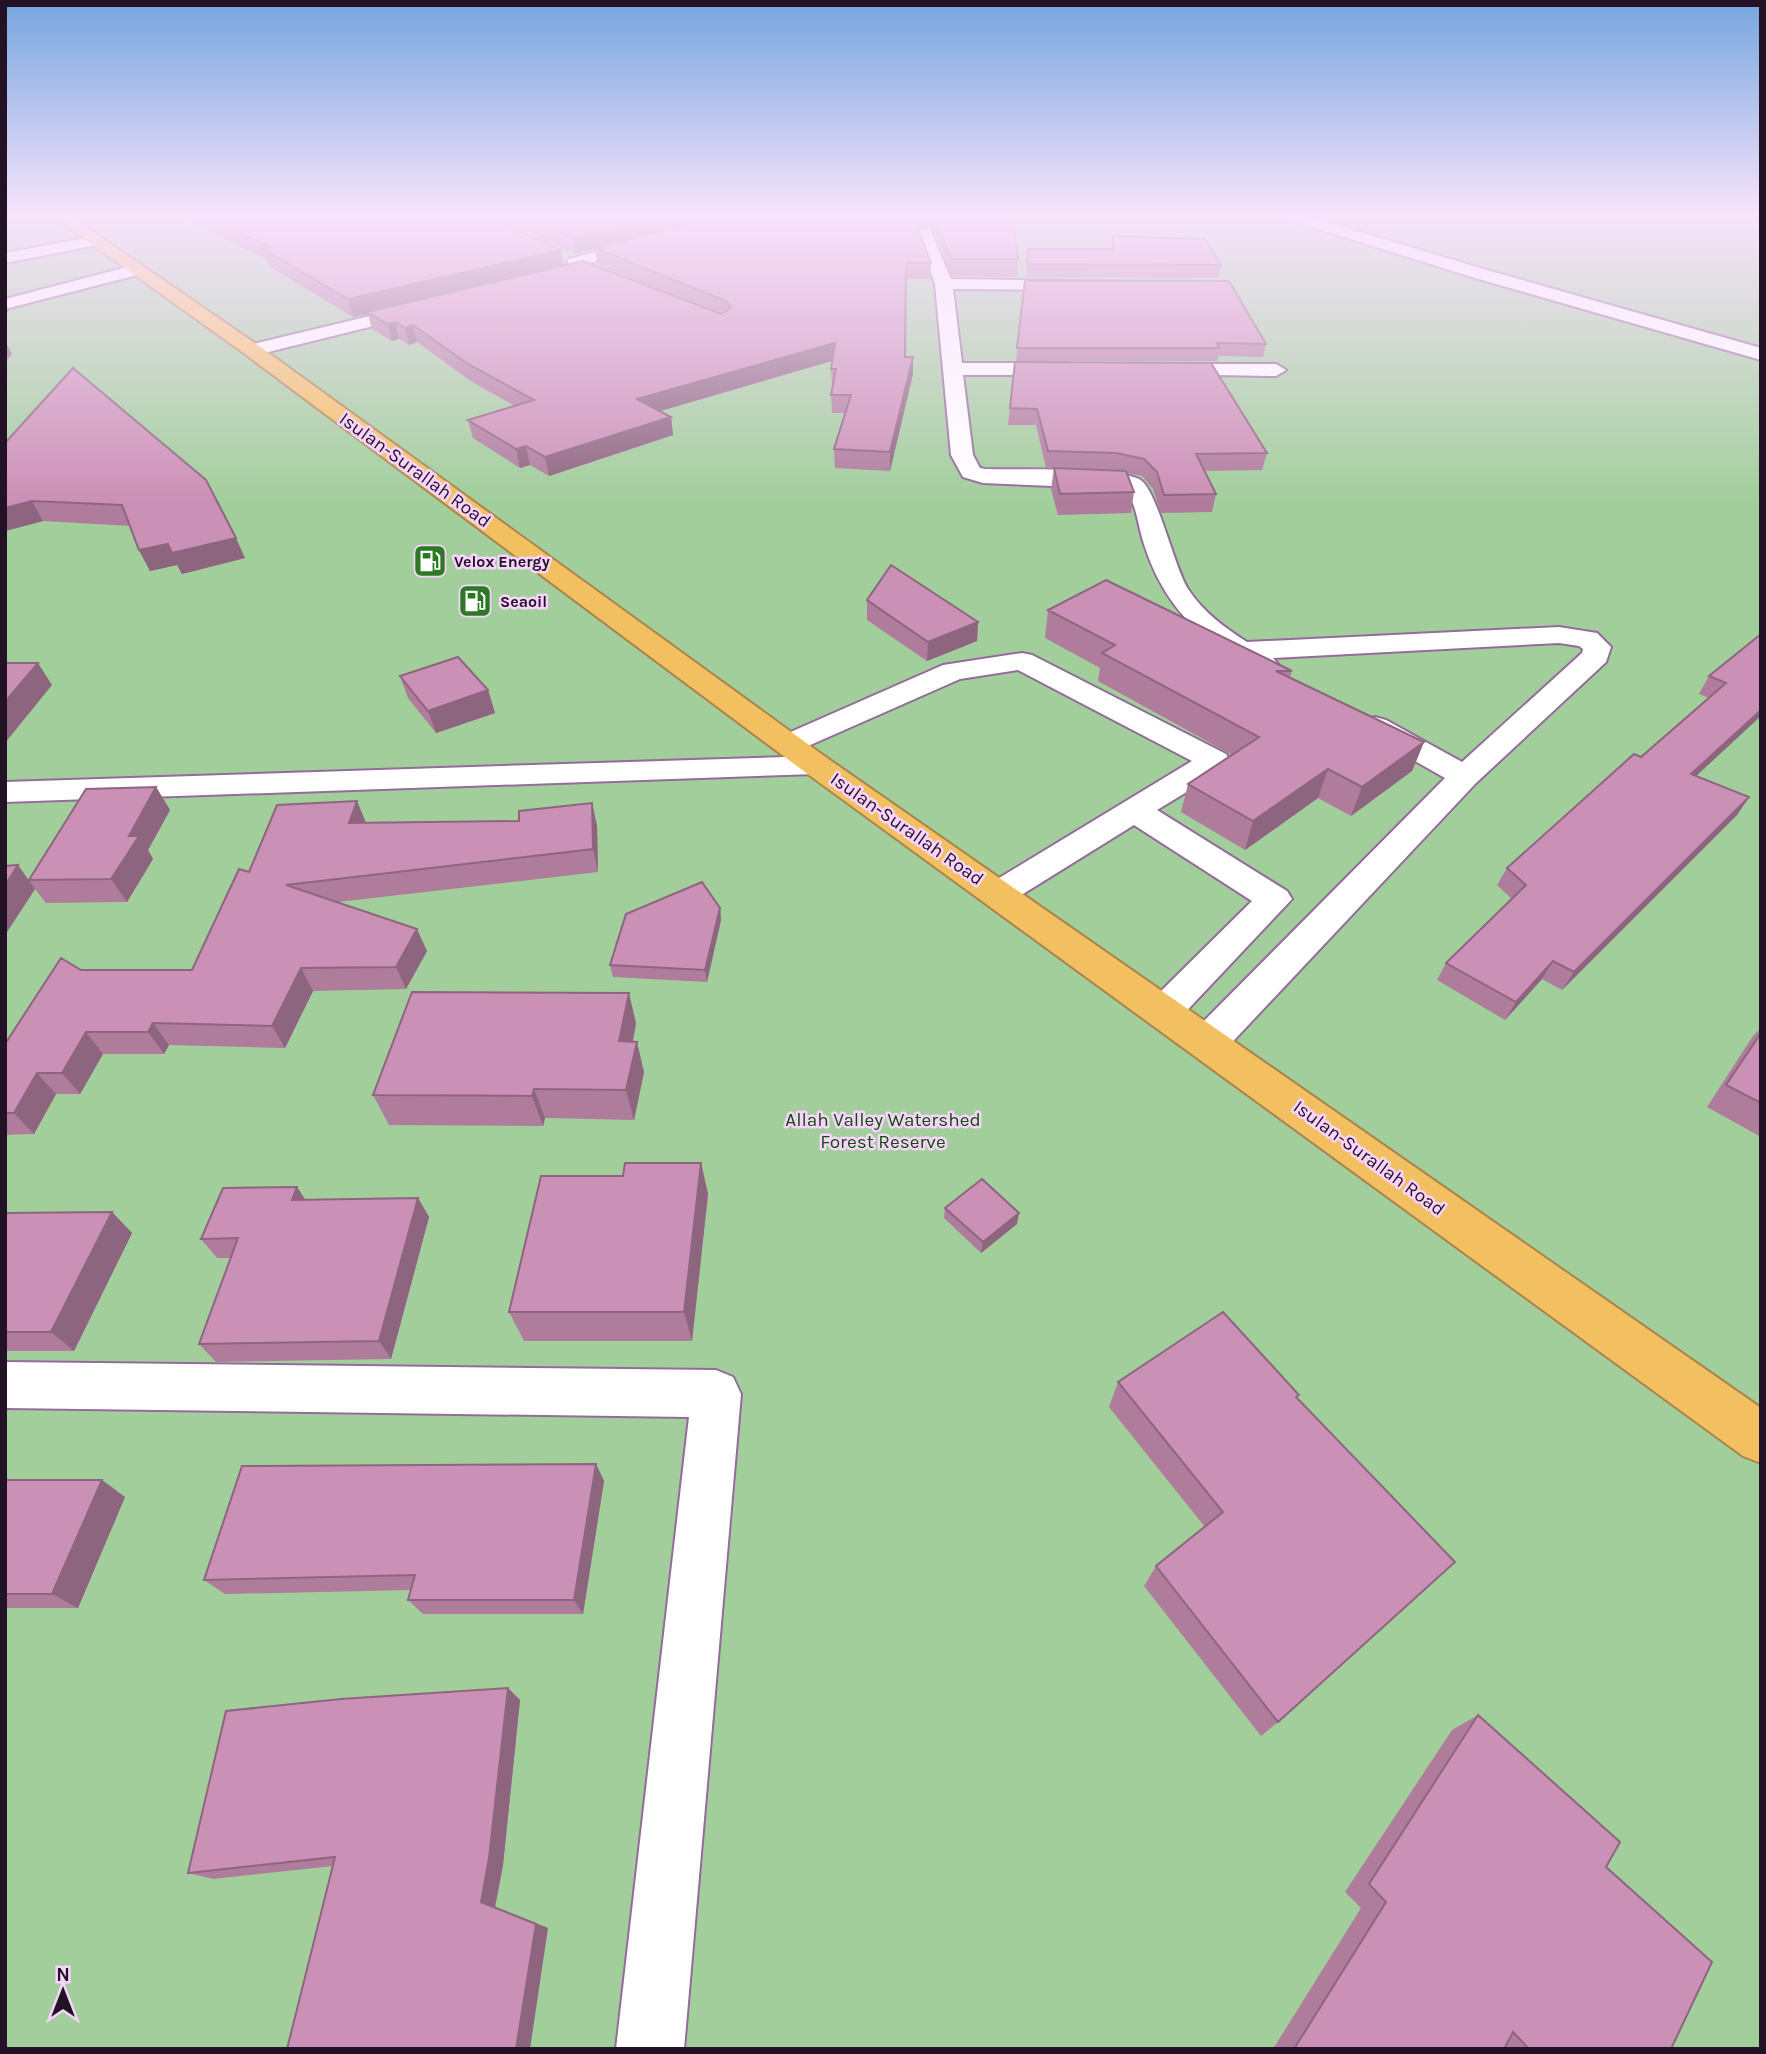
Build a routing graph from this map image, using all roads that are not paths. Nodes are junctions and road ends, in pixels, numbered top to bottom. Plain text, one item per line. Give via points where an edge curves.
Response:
1 (197, 310) edge
2 (416, 310) edge
3 (946, 310) edge
4 (1606, 310) edge
5 (252, 349) junction
6 (1761, 354) edge
7 (951, 369) junction
8 (1086, 370) edge
9 (1141, 370) edge
10 (1276, 370) dead end
11 (1240, 651) junction
12 (1287, 677) edge
13 (1347, 710) edge
14 (788, 744) junction
15 (816, 765) junction
16 (1465, 776) junction
17 (5, 792) edge
18 (1135, 811) junction
19 (999, 894) junction
20 (1164, 1011) junction
21 (1208, 1042) junction
22 (5, 1385) edge
23 (1761, 1438) edge
24 (650, 2049) edge

1 - 5 highway, Isulan-Surallah Road
2 - 5 street
3 - 7 street
4 - 6 street
5 - 14 highway, Isulan-Surallah Road
7 - 8 street
7 - 11 street via 962,455 971,472 1133,484 1171,582 1189,608
9 - 10 street
11 - 12 street
11 - 16 street via 1559,635 1592,641 1596,656
13 - 16 street
14 - 15 highway, Isulan-Surallah Road
14 - 18 street via 953,671 1022,662 1215,761
15 - 17 street
15 - 19 highway, Isulan-Surallah Road
16 - 21 street
18 - 19 street
18 - 20 street via 1275,899
19 - 20 highway, Isulan-Surallah Road
20 - 21 highway, Isulan-Surallah Road
21 - 23 highway, Isulan-Surallah Road
22 - 24 street via 716,1394

